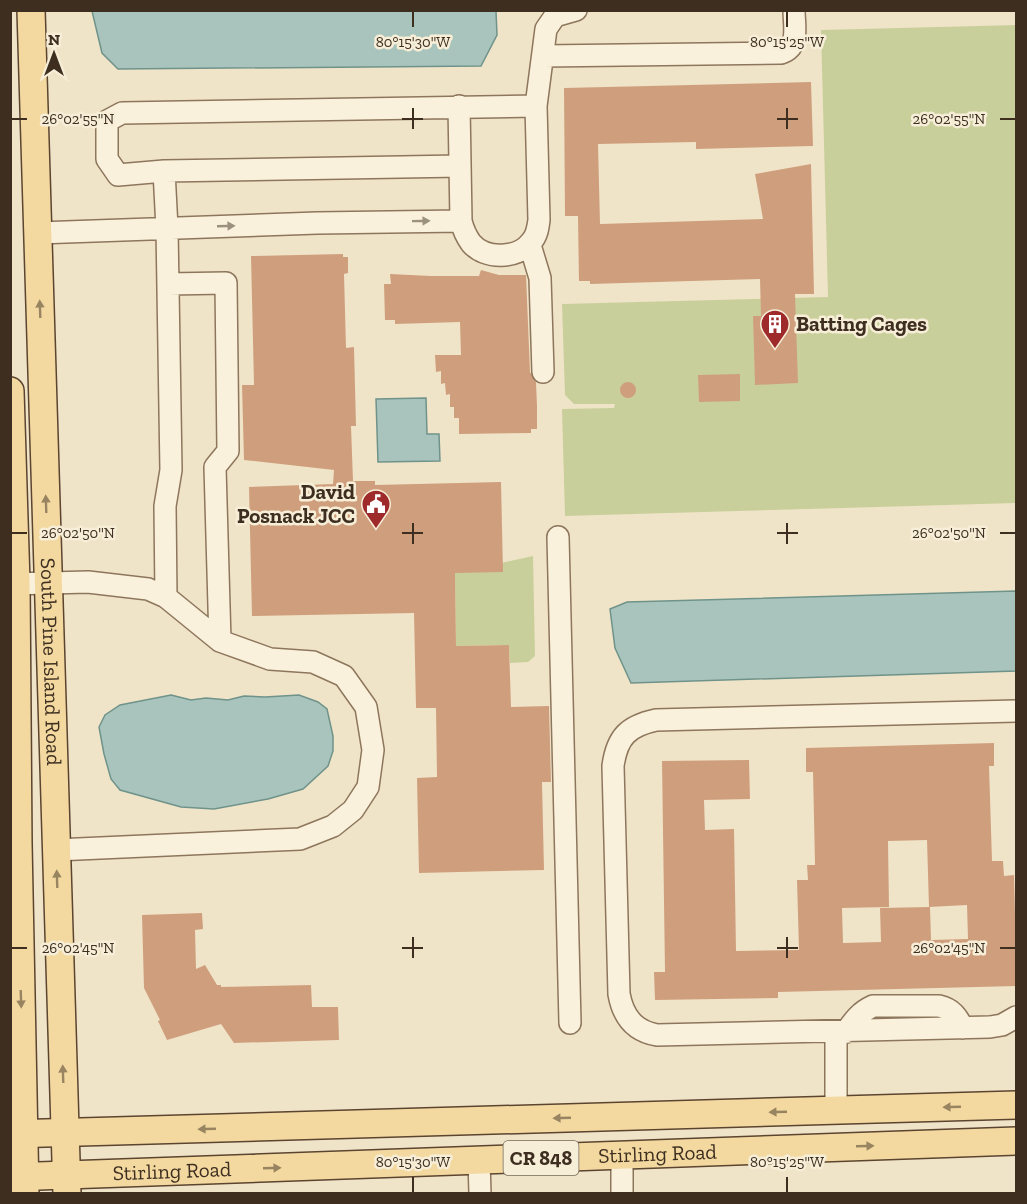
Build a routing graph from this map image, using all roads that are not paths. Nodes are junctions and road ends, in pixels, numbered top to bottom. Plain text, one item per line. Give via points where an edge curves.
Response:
1 (31, 10) edge
2 (576, 10) edge
3 (794, 10) edge
4 (543, 56) junction
5 (459, 106) junction
6 (536, 106) junction
7 (460, 166) junction
8 (164, 171) junction
9 (461, 221) junction
10 (167, 228) junction
11 (38, 233) junction
12 (530, 244) junction
13 (168, 284) junction
14 (543, 372) dead end
15 (10, 391) edge
16 (558, 537) dead end
17 (13, 583) edge
18 (49, 583) junction
19 (166, 597) junction
20 (220, 641) junction
21 (1017, 711) edge
22 (56, 850) junction
23 (15, 927) edge
24 (1017, 1017) edge
25 (570, 1023) dead end
26 (841, 1032) junction
27 (1017, 1105) edge
28 (836, 1110) junction
29 (620, 1117) junction
30 (64, 1133) junction
31 (18, 1134) edge
32 (1017, 1141) edge
33 (622, 1155) junction
34 (479, 1160) junction
35 (20, 1183) edge
36 (67, 1184) edge
37 (480, 1194) edge
38 (622, 1194) edge

1 - 11 main road, South Pine Island Road
2 - 4 lane via 555,16 546,29
3 - 4 lane via 795,37 789,51 781,53
4 - 6 lane
5 - 6 lane
5 - 7 lane
5 - 8 lane via 122,113 107,121 107,159 118,175
6 - 12 lane via 539,220
7 - 8 lane
7 - 9 lane
8 - 10 lane
10 -> 9 lane
9 - 12 lane via 472,244 493,255 506,255
10 - 11 lane
10 - 13 lane
18 -> 11 main road, South Pine Island Road
12 - 14 lane via 540,278
13 - 19 lane via 171,471 165,506
13 - 20 lane via 226,283 228,451 215,467
15 - 17 main road, South Pine Island Road
16 - 25 lane
17 - 18 lane
17 - 23 main road, South Pine Island Road
18 - 19 lane via 118,585 148,589
18 - 22 main road, South Pine Island Road
19 - 20 lane
20 - 22 lane via 270,658 313,662 344,676 366,707 374,750 368,788 353,810 333,826 300,838
21 - 26 lane via 656,720 633,728 618,744 613,766 619,994 626,1016 641,1031 657,1035
30 -> 22 main road, South Pine Island Road
23 -> 31 main road, South Pine Island Road
24 - 26 lane via 1002,1025
26 - 28 lane
27 -> 28 main road, Stirling Road / CR 848
28 -> 29 main road, Stirling Road / CR 848
29 -> 30 main road, Stirling Road / CR 848
29 - 33 main road
30 - 31 main road, Stirling Road / CR 848
30 - 36 main road, South Pine Island Road
31 - 35 main road, South Pine Island Road
33 -> 32 main road, Stirling Road / CR 848
33 - 34 main road, Stirling Road / CR 848
33 - 38 lane
36 -> 34 main road, Stirling Road / CR 848
34 - 37 lane
35 - 36 main road, Stirling Road / CR 848

